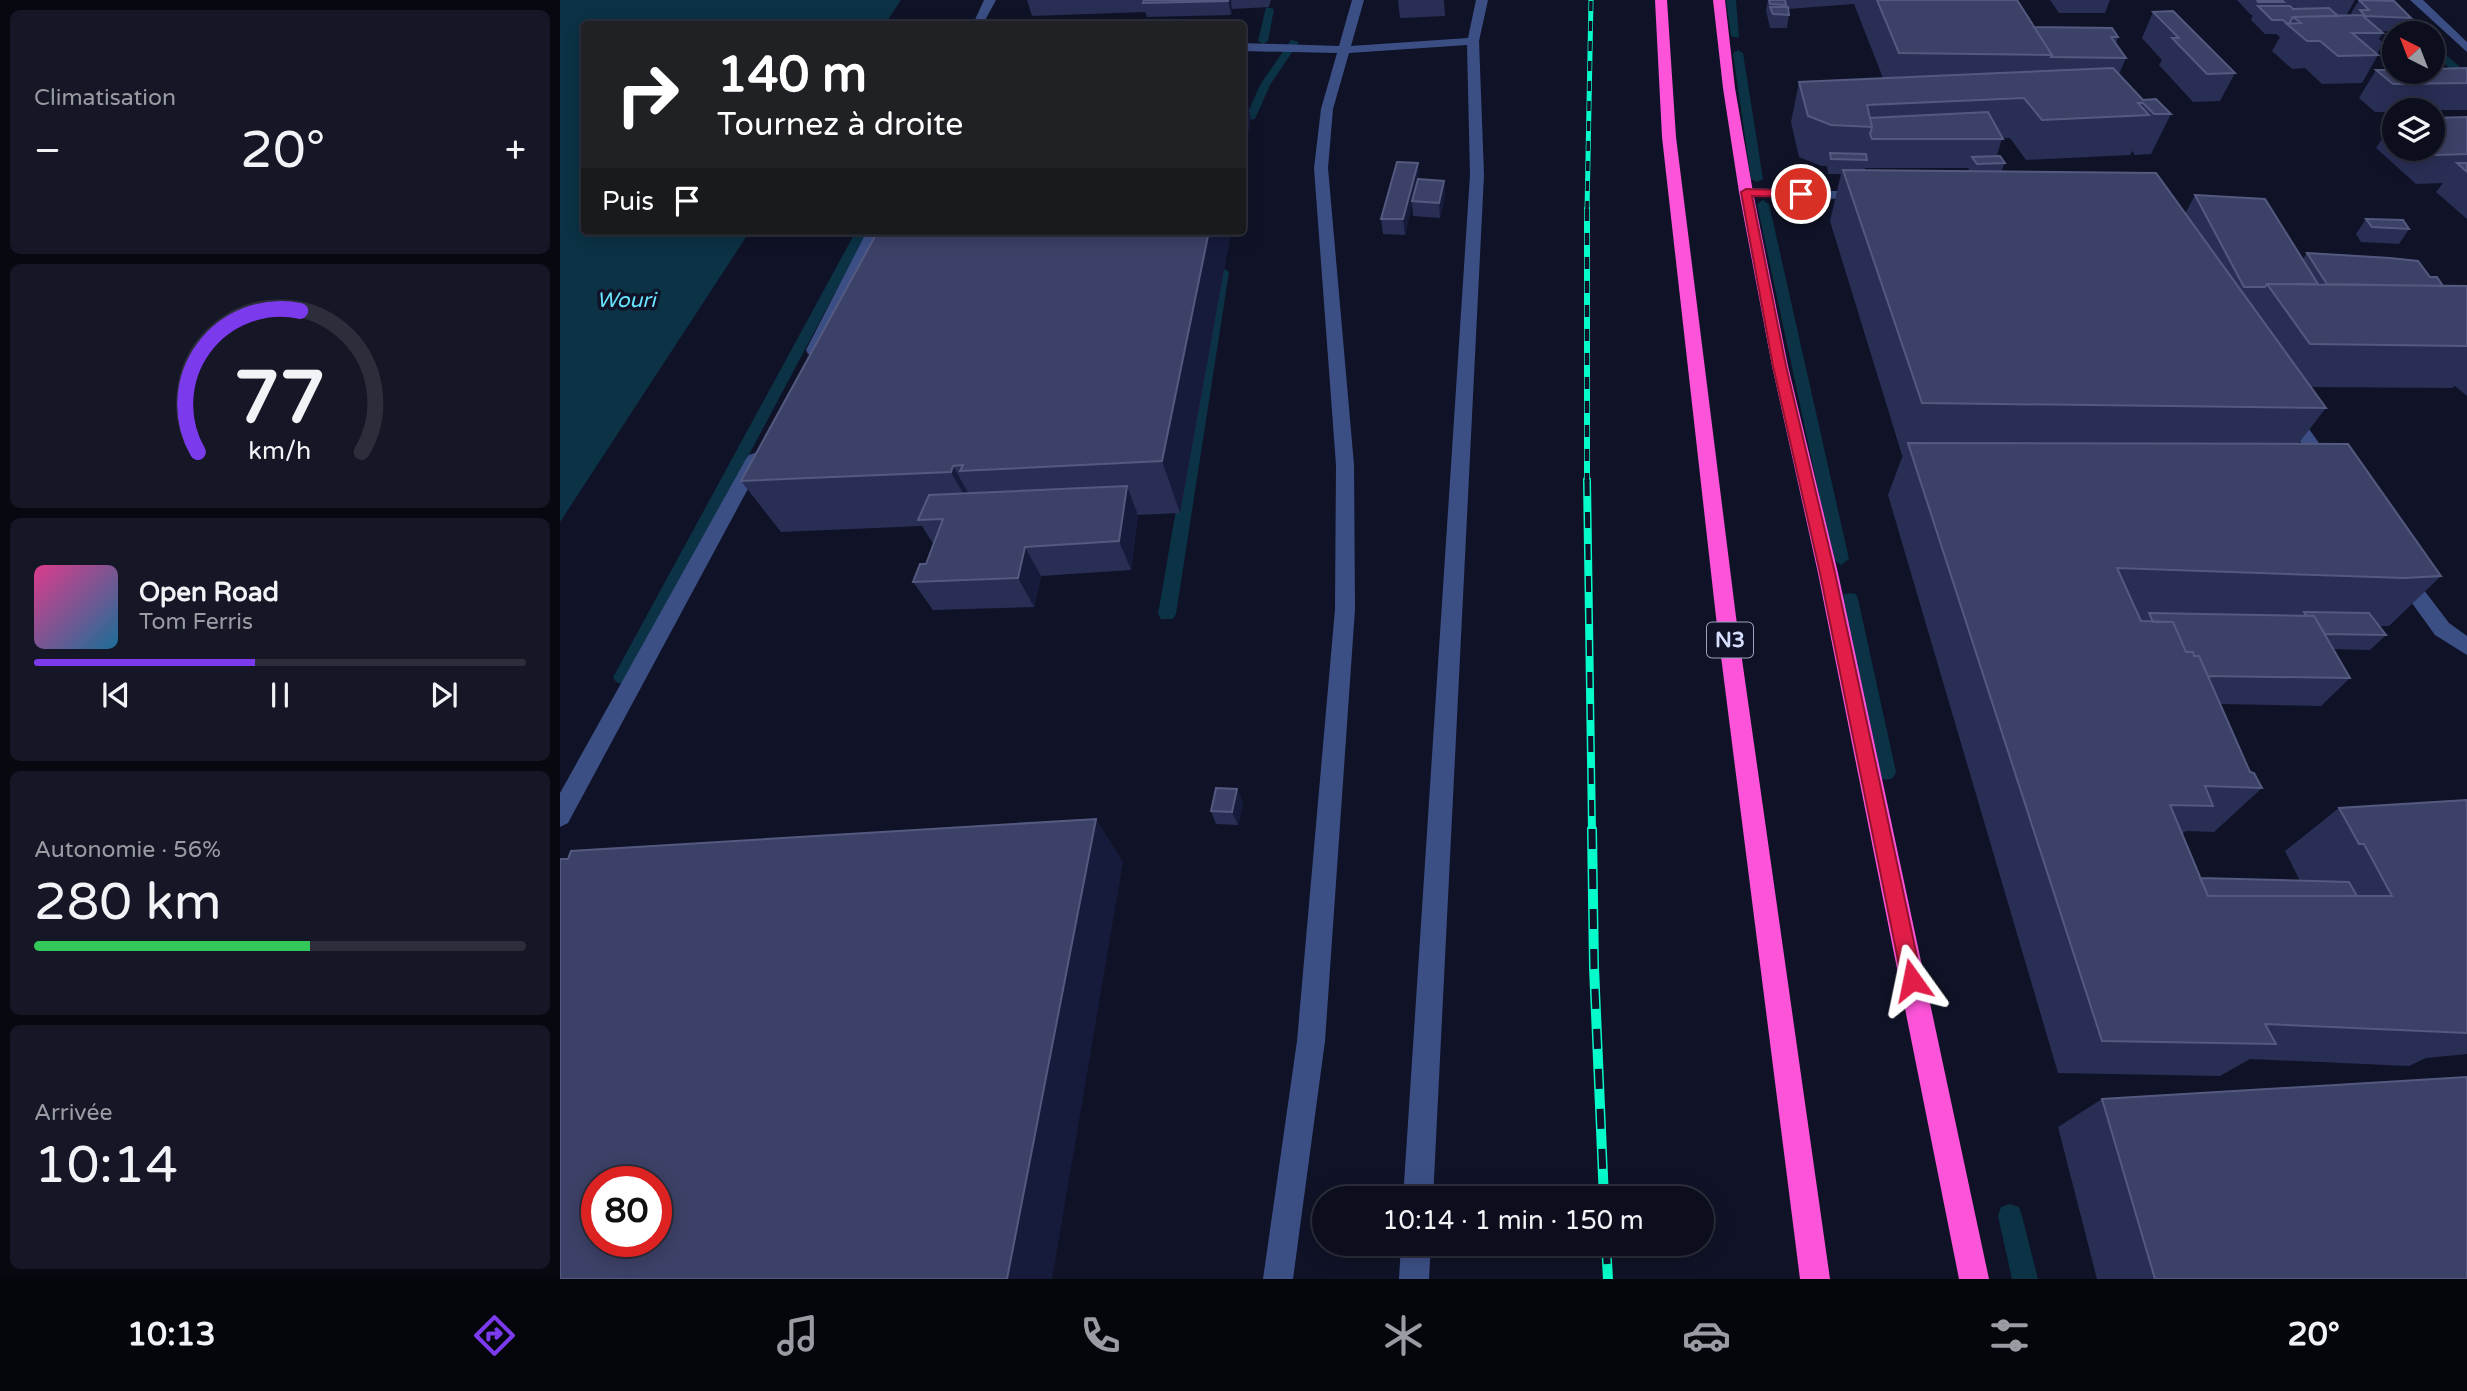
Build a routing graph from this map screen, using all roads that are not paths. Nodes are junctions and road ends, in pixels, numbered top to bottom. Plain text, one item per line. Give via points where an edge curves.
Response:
1 (990, 0) edge
2 (1358, 0) edge
3 (1482, 0) edge
4 (1661, 0) edge
5 (1719, 0) edge
6 (2416, 0) edge
7 (980, 21) edge
8 (1473, 41) junction
9 (1246, 47) edge
10 (2467, 48) edge
11 (1343, 50) junction
12 (1746, 192) junction
13 (1883, 197) edge
14 (872, 235) edge
15 (803, 370) edge
16 (2280, 400) edge
17 (764, 443) edge
18 (2338, 482) edge
19 (2390, 557) edge
20 (2467, 647) edge
21 (560, 816) edge
22 (1419, 1186) edge
23 (1415, 1256) edge
24 (1278, 1279) edge
25 (1414, 1279) edge
26 (1815, 1279) edge
27 (1973, 1279) edge

1 - 7 street
2 - 11 street
3 - 8 street
4 - 26 highway, N3 via 1669,137 1721,576
5 - 12 highway
6 - 10 street
8 - 11 street
8 - 22 street via 1476,175
9 - 11 street
11 - 24 street via 1327,109 1321,167 1345,465 1345,609 1311,1041
12 - 13 street
12 - 27 highway
14 - 15 street
16 - 18 street
17 - 21 street
19 - 20 street via 2442,629
23 - 25 street

